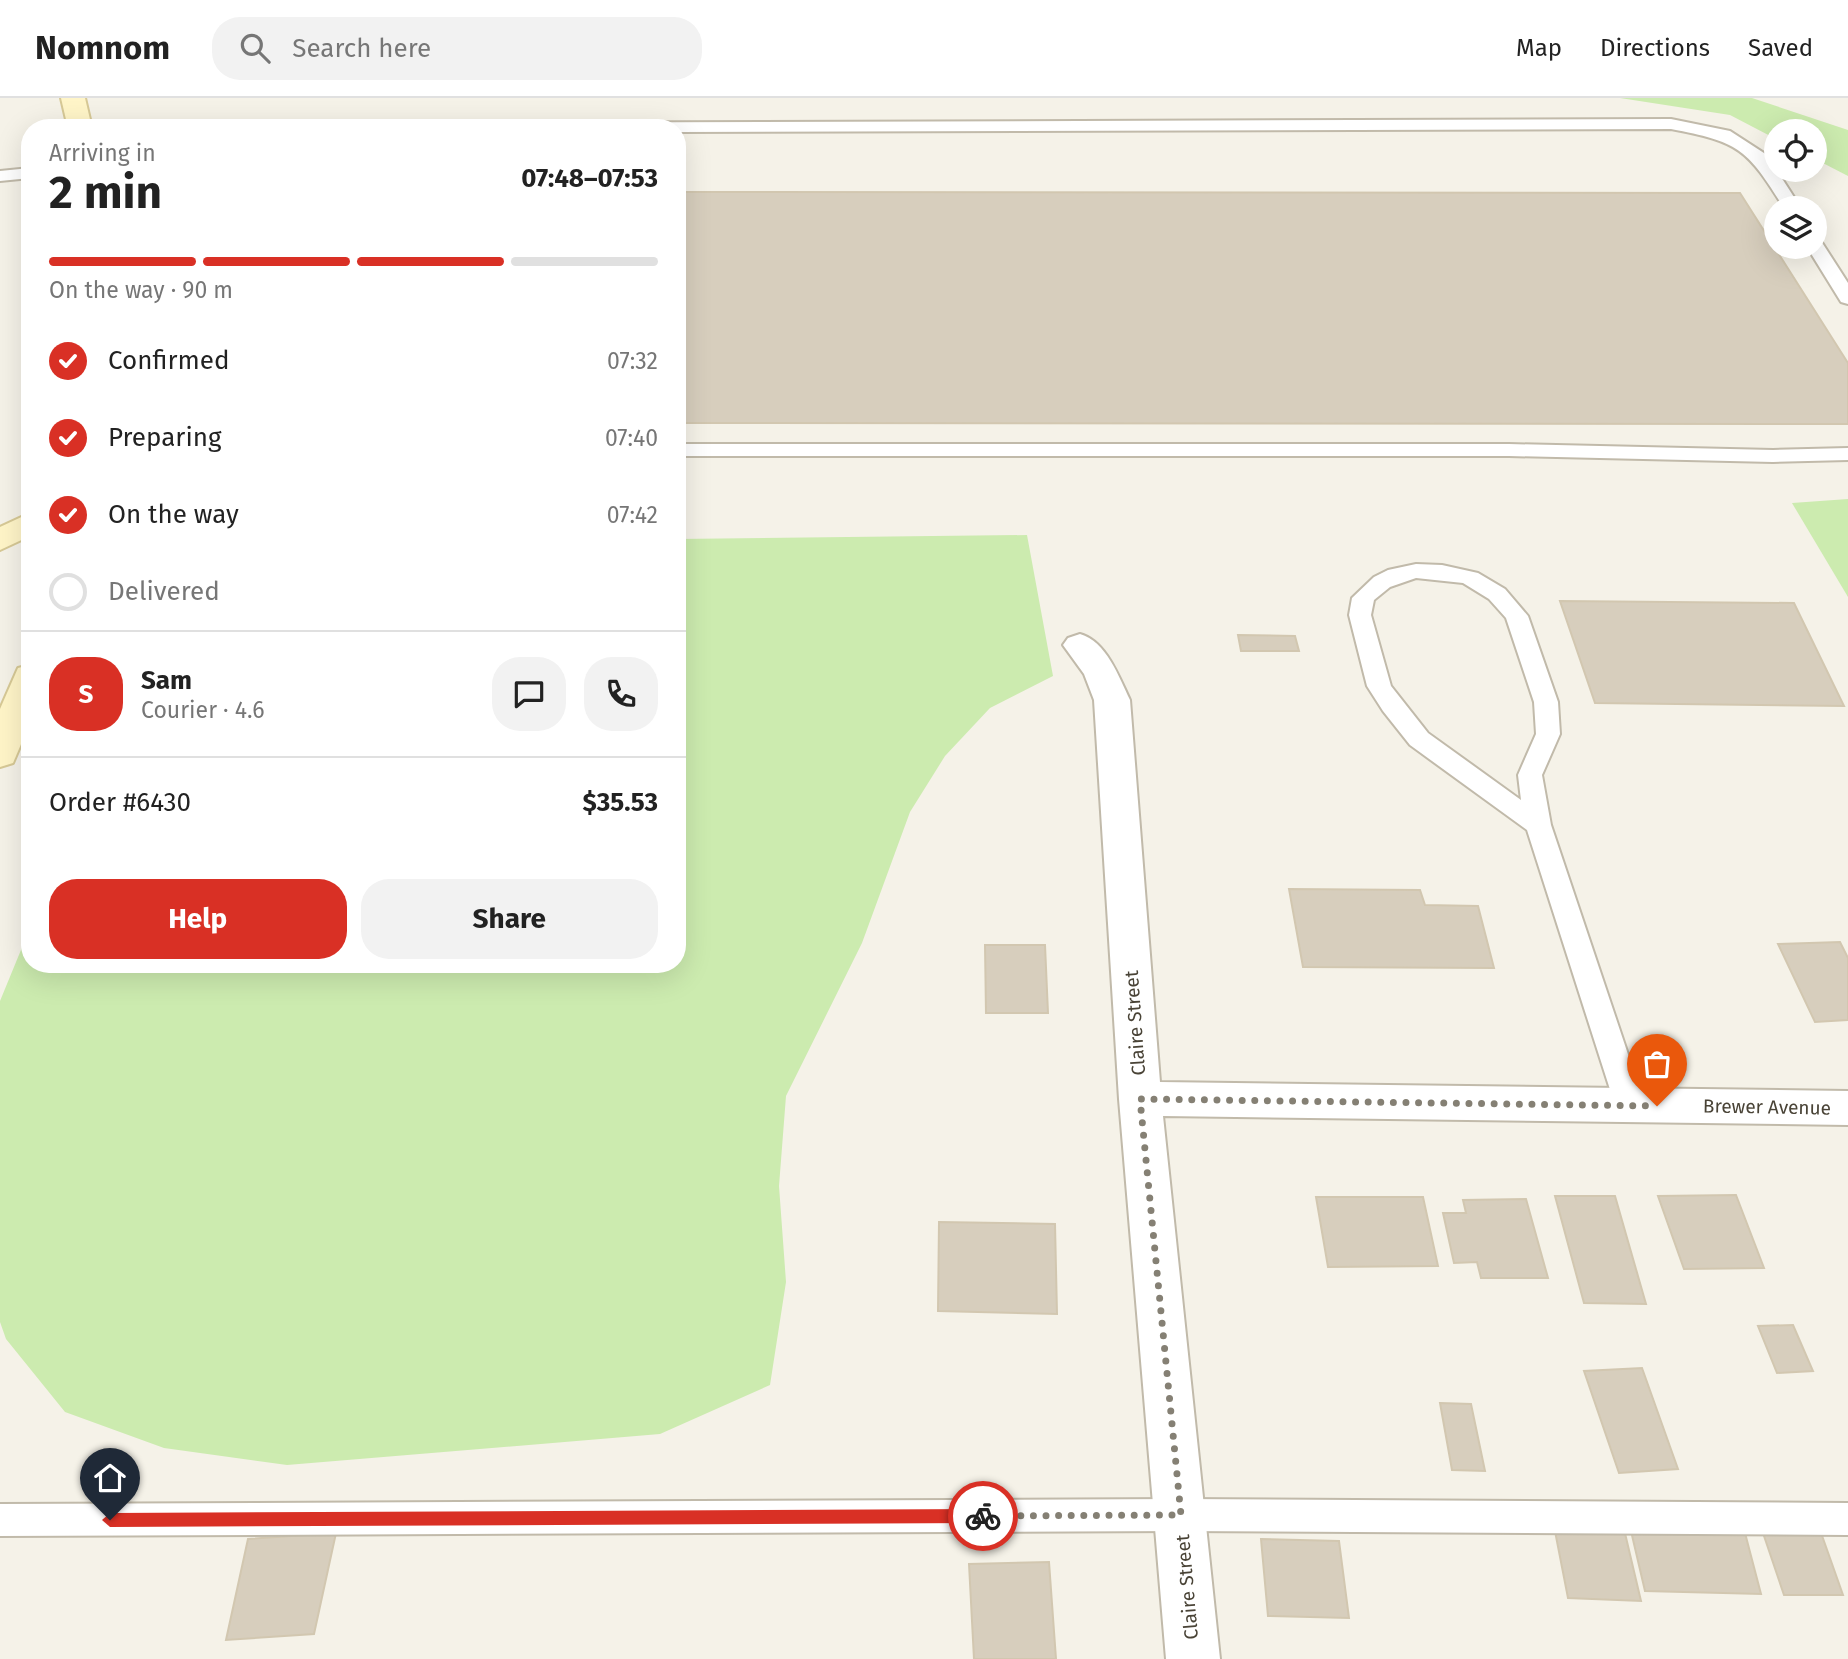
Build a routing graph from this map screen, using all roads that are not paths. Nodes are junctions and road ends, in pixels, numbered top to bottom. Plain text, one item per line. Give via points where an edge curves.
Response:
1 (73, 98) edge
2 (78, 119) edge
3 (686, 127) edge
4 (21, 174) edge
5 (0, 176) edge
6 (1784, 196) edge
7 (1824, 259) edge
8 (1848, 298) edge
9 (686, 450) edge
10 (1848, 454) edge
11 (21, 527) edge
12 (0, 540) edge
13 (1080, 645) dead end
14 (21, 700) edge
15 (0, 755) edge
16 (1538, 825) junction
17 (1140, 1099) junction
18 (1630, 1105) junction
19 (1848, 1108) edge
20 (1181, 1515) junction
21 (1848, 1519) edge
22 (0, 1520) edge
23 (1193, 1659) edge

1 - 2 main road
3 - 6 lane via 1671,124 1724,134 1761,159
4 - 5 lane
7 - 8 lane
9 - 10 lane
11 - 12 main road
13 - 17 street, Claire Street via 1100,672 1112,700
14 - 15 main road
16 - 16 lane via 1530,775 1548,734 1546,702 1517,616 1497,594 1470,578 1416,571 1382,582 1363,598 1360,615 1379,686 1391,706 1419,738
16 - 18 lane
17 - 18 street, Brewer Avenue
17 - 20 street, Claire Street
18 - 19 street, Brewer Avenue
20 - 21 lane
20 - 22 lane
20 - 23 street, Claire Street

